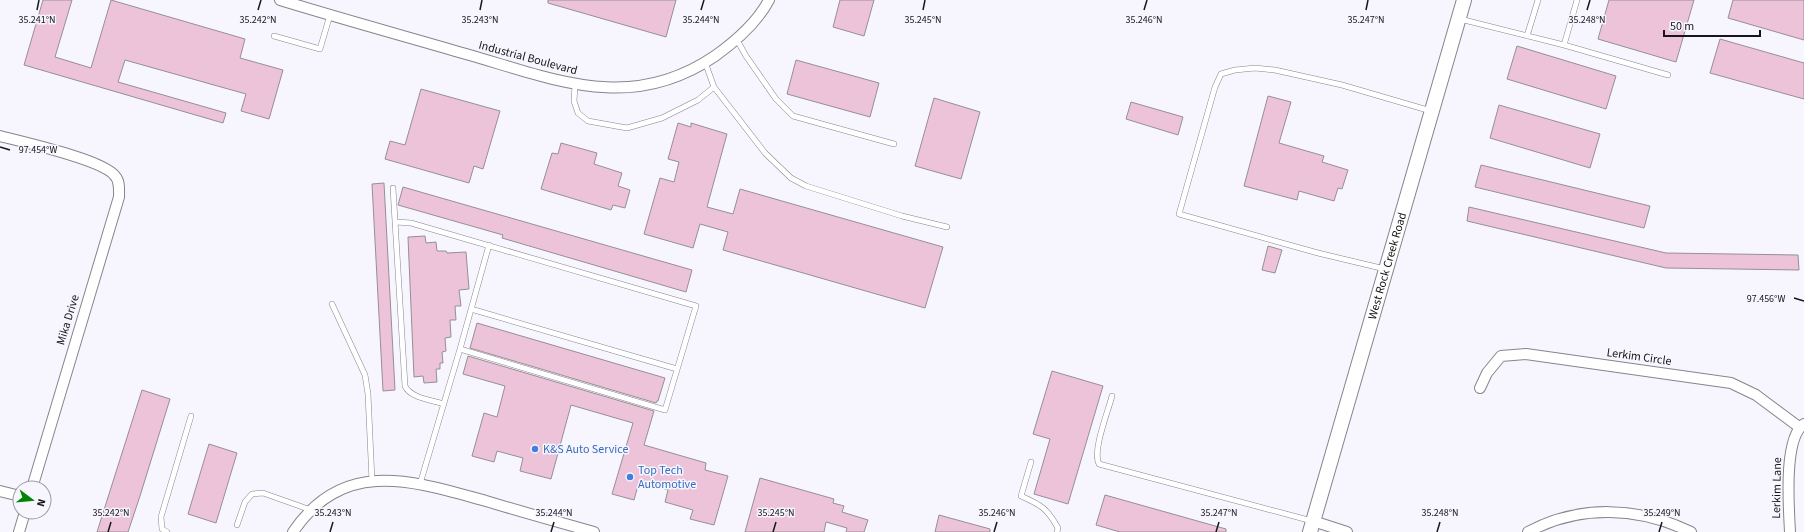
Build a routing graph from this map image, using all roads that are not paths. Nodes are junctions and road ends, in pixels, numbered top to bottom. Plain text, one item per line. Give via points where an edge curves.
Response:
1 (280, 0) edge
2 (769, 0) edge
3 (1464, 0) edge
4 (1538, 0) edge
5 (1577, 0) edge
6 (330, 15) junction
7 (1458, 19) junction
8 (274, 36) dead end
9 (1527, 36) junction
10 (737, 40) junction
11 (1564, 46) junction
12 (705, 62) junction
13 (1668, 75) dead end
14 (575, 85) junction
15 (714, 87) junction
16 (1432, 111) junction
17 (0, 136) edge
18 (894, 144) dead end
19 (393, 188) dead end
20 (396, 222) junction
21 (947, 227) dead end
22 (489, 245) junction
23 (1386, 269) junction
24 (332, 304) dead end
25 (471, 309) junction
26 (460, 349) junction
27 (677, 369) junction
28 (1480, 388) dead end
29 (1112, 396) dead end
30 (444, 404) junction
31 (191, 416) dead end
32 (1801, 426) edge
33 (1031, 462) dead end
34 (34, 480) edge
35 (372, 481) junction
36 (420, 484) junction
37 (0, 491) edge
38 (12, 494) edge
39 (311, 510) junction
40 (23, 520) edge
41 (238, 525) dead end
42 (1312, 527) edge
43 (19, 532) edge
44 (167, 532) edge
45 (293, 532) edge
46 (594, 532) edge
47 (1057, 532) edge
48 (1347, 532) edge
49 (1528, 532) edge
50 (1691, 532) edge
51 (1790, 532) edge

1 - 6 street, Industrial Boulevard
2 - 10 street, Industrial Boulevard
3 - 7 main road, West Rock Creek Road
4 - 9 lane
5 - 11 lane
6 - 8 lane via 320,49
6 - 14 street, Industrial Boulevard via 543,78
7 - 9 lane
7 - 16 main road, West Rock Creek Road
9 - 11 lane
10 - 12 street, Industrial Boulevard
10 - 18 lane via 776,99 793,116
11 - 13 lane
12 - 14 street, Industrial Boulevard via 675,78 641,86 606,89
12 - 15 lane
14 - 15 lane via 574,101 578,113 588,121 627,128 662,118 698,100
15 - 21 lane via 765,153 791,178 806,186 902,216
16 - 23 main road, West Rock Creek Road
16 - 23 lane via 1342,85 1255,68 1221,74 1204,123 1179,214
17 - 34 street, Mika Drive via 101,165 117,177 119,186
19 - 20 lane
20 - 22 lane via 410,223
20 - 30 lane via 405,386 414,395
22 - 25 lane
22 - 27 lane via 696,306
23 - 42 main road, West Rock Creek Road
24 - 35 lane via 365,375
25 - 26 lane
25 - 27 lane
26 - 27 lane via 665,410
26 - 30 lane
28 - 32 street, Lerkim Circle via 1487,373 1501,356 1526,354 1731,384 1756,395
29 - 42 lane via 1097,448 1096,459 1099,464
30 - 36 lane
31 - 44 lane via 161,517 162,529
32 - 51 street, Lerkim Lane via 1790,455
33 - 47 lane via 1021,496 1041,505 1051,516 1058,528
35 - 36 street via 394,480
35 - 39 street via 349,486
36 - 46 street
37 - 38 street
39 - 41 lane via 263,494 252,494 245,502
39 - 45 street
40 - 43 street
42 - 48 street
49 - 50 street via 1565,517 1604,512 1637,514

